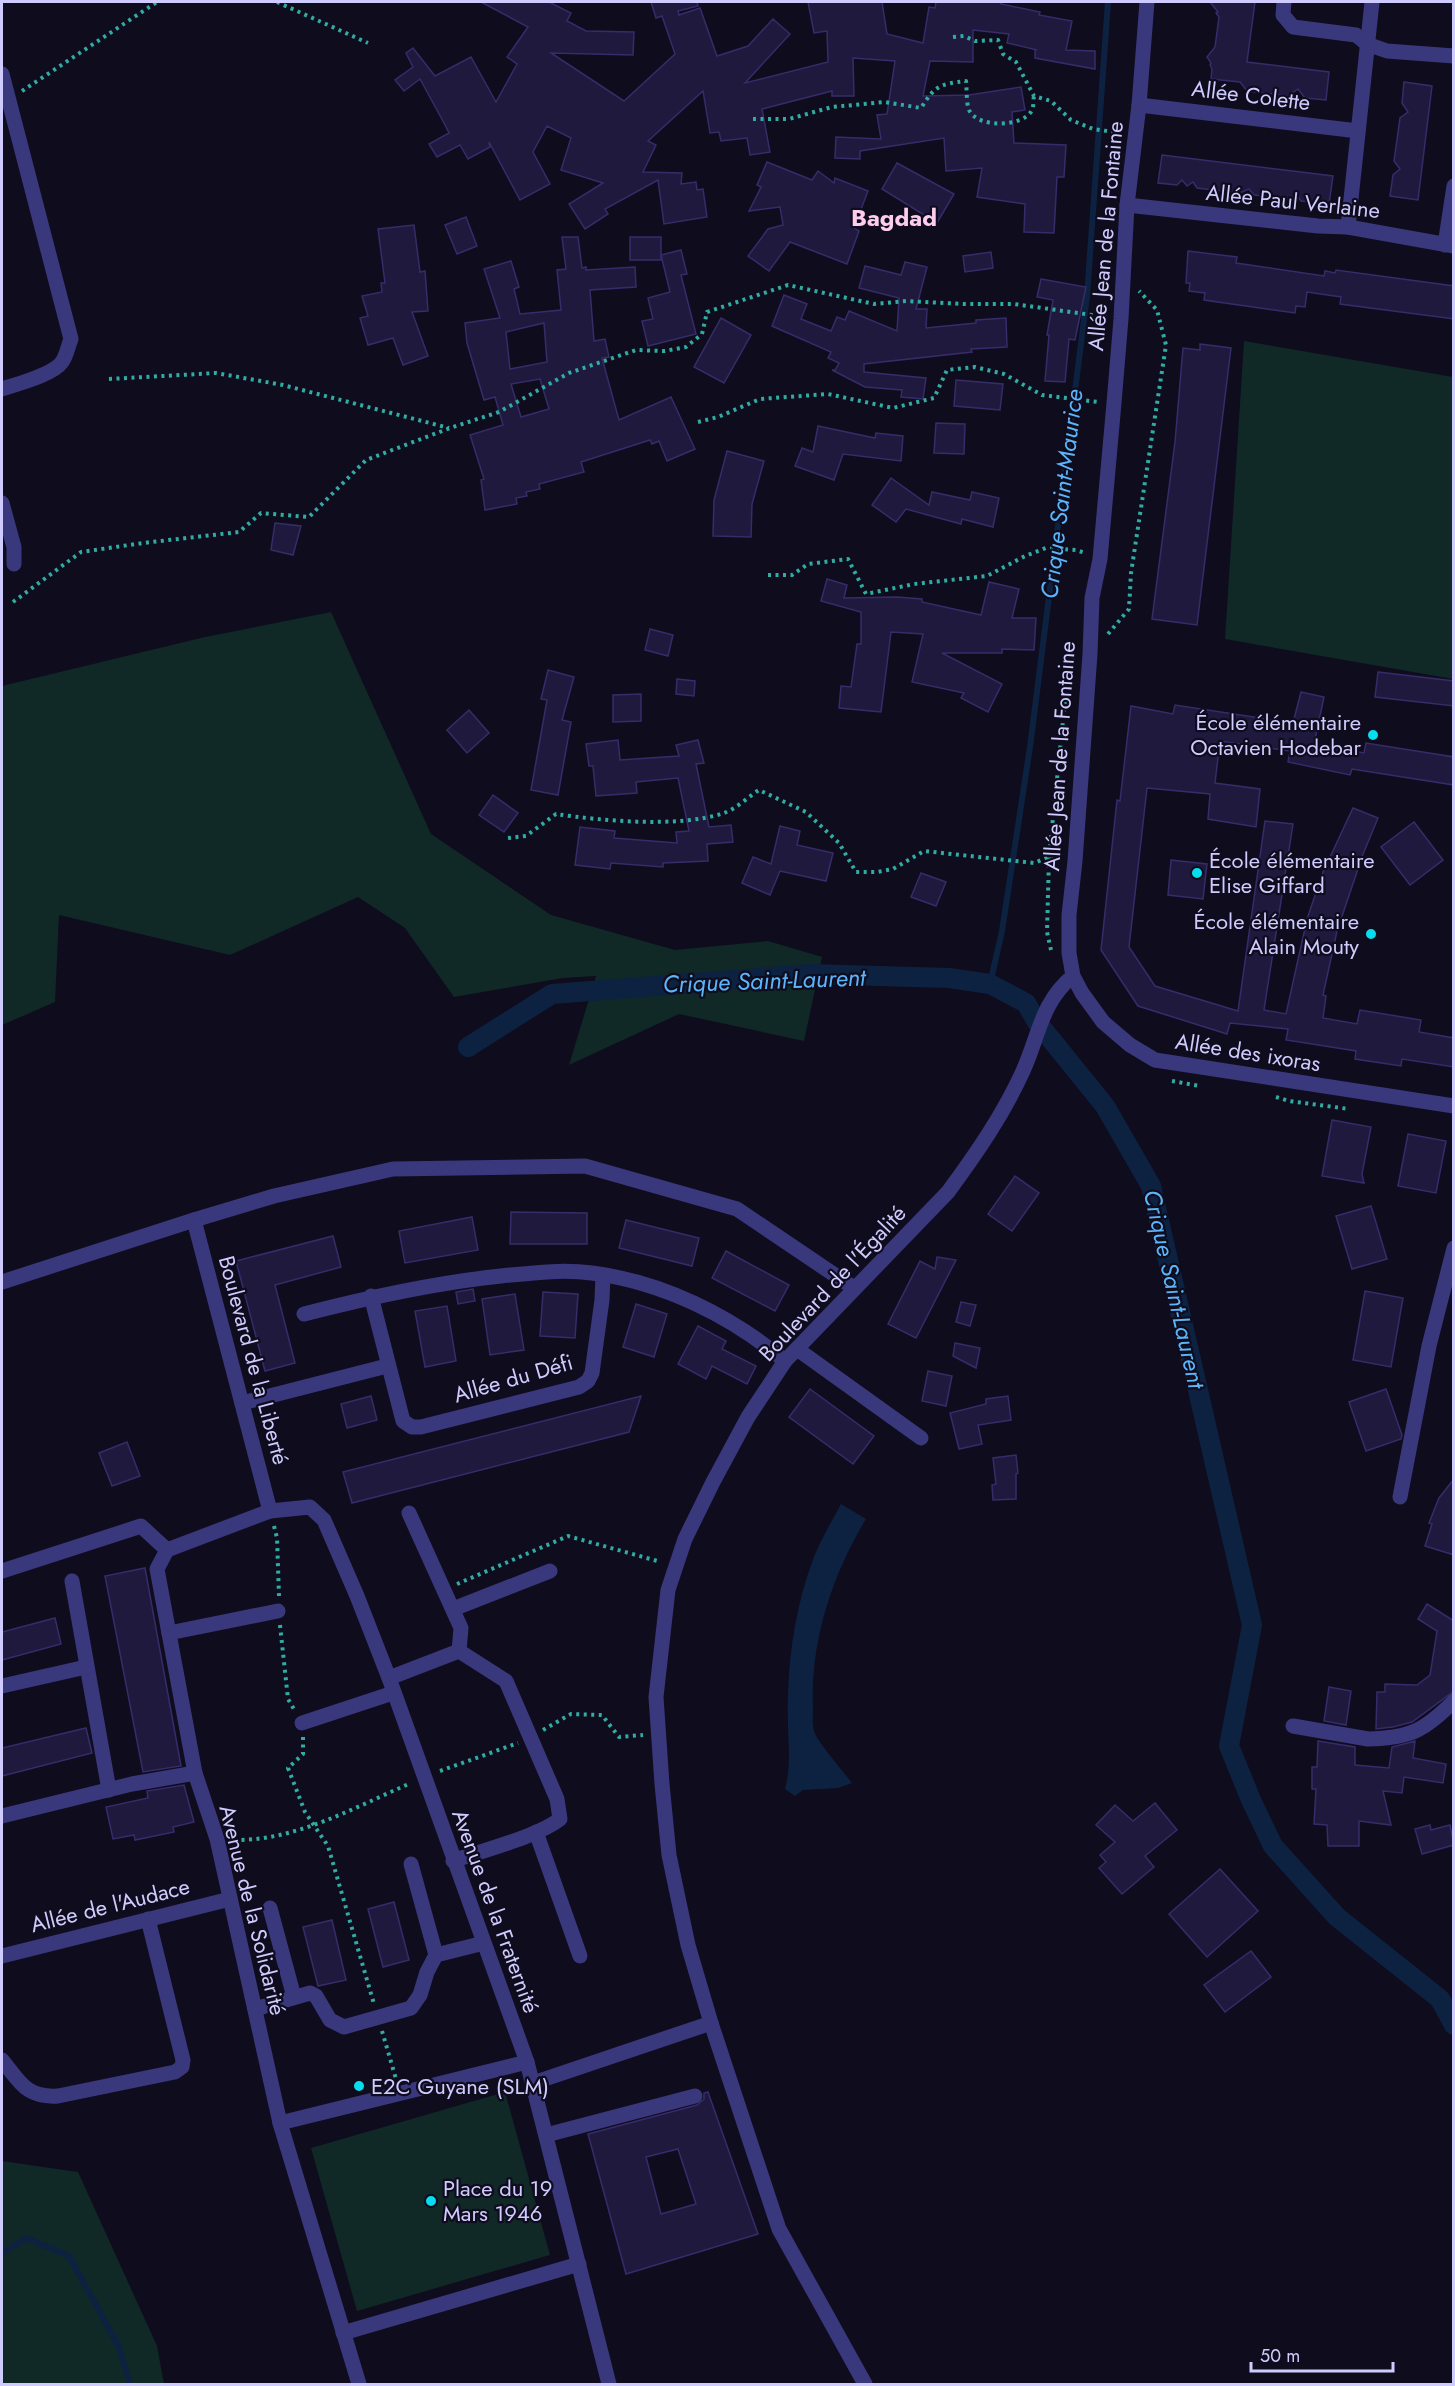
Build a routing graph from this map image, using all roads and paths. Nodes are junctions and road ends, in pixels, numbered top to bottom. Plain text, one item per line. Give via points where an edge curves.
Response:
1 (157, 2) edge
2 (277, 2) edge
3 (1147, 2) edge
4 (1284, 2) edge
5 (1372, 2) edge
6 (953, 37) dead end
7 (368, 43) dead end
8 (1367, 44) junction
9 (1454, 56) edge
10 (2, 74) edge
11 (1034, 96) junction
12 (9, 100) junction
13 (1138, 105) junction
14 (753, 119) dead end
15 (1106, 131) dead end
16 (1358, 131) junction
17 (1454, 186) edge
18 (1127, 205) junction
19 (1348, 227) junction
20 (1449, 245) edge
21 (1135, 284) dead end
22 (1098, 316) dead end
23 (109, 379) dead end
24 (2, 389) edge
25 (1087, 402) dead end
26 (698, 422) dead end
27 (450, 428) junction
28 (2, 504) edge
29 (1076, 550) dead end
30 (14, 564) dead end
31 (768, 576) dead end
32 (13, 602) dead end
33 (1090, 654) junction
34 (508, 838) dead end
35 (1048, 857) junction
36 (1075, 861) junction
37 (1052, 954) dead end
38 (1073, 976) junction
39 (1164, 1079) dead end
40 (1206, 1086) dead end
41 (1269, 1093) dead end
42 (1454, 1106) edge
43 (1360, 1110) dead end
44 (194, 1220) junction
45 (1454, 1248) edge
46 (603, 1275) junction
47 (2, 1281) edge
48 (854, 1288) junction
49 (371, 1296) junction
50 (304, 1314) dead end
51 (797, 1349) junction
52 (785, 1361) junction
53 (387, 1366) junction
54 (242, 1403) junction
55 (921, 1438) dead end
56 (1400, 1497) dead end
57 (270, 1511) junction
58 (409, 1513) dead end
59 (167, 1550) junction
60 (2, 1571) edge
61 (550, 1571) dead end
62 (72, 1581) dead end
63 (453, 1609) junction
64 (278, 1611) junction
65 (169, 1633) junction
66 (459, 1651) junction
67 (87, 1667) junction
68 (2, 1686) edge
69 (391, 1686) junction
70 (1454, 1701) edge
71 (302, 1723) junction
72 (1293, 1726) dead end
73 (195, 1773) junction
74 (109, 1790) junction
75 (2, 1816) edge
76 (536, 1832) junction
77 (453, 1861) junction
78 (411, 1864) dead end
79 (230, 1899) junction
80 (270, 1908) dead end
81 (148, 1919) junction
82 (483, 1943) junction
83 (436, 1955) junction
84 (2, 1956) edge
85 (580, 1956) dead end
86 (294, 1997) junction
87 (255, 2009) junction
88 (378, 2017) junction
89 (711, 2023) junction
90 (2, 2060) edge
91 (527, 2062) junction
92 (533, 2083) junction
93 (400, 2093) junction
94 (695, 2096) dead end
95 (280, 2123) junction
96 (546, 2135) junction
97 (579, 2264) junction
98 (343, 2332) junction
99 (359, 2385) edge
100 (609, 2385) edge
101 (865, 2385) edge

1 - 12 path
2 - 7 path
3 - 13 street, Allée Jean de la Fontaine
4 - 8 street via 1283,15 1293,27 1356,35
5 - 8 street
6 - 11 path via 998,40 1003,54 1016,62
8 - 9 street via 1387,51
8 - 16 street
10 - 12 street
11 - 14 path via 1032,110 1025,117 996,125 980,120 969,110 966,81 933,89 921,108 885,102 832,107 789,119
11 - 15 path via 1052,101 1071,120
12 - 24 street via 71,339 60,365
13 - 16 street, Allée Colette
13 - 18 street, Allée Jean de la Fontaine
16 - 19 street
17 - 20 street
18 - 19 street, Allée Paul Verlaine
18 - 33 street, Allée Jean de la Fontaine via 1121,319 1100,559 1092,598
19 - 20 street, Allée Paul Verlaine
21 - 33 path via 1157,310 1166,345 1131,573 1129,609
22 - 27 path via 1014,303 874,304 788,285 708,312 702,334 686,347 636,350 569,373 499,412
23 - 27 path via 216,373 283,385
25 - 26 path via 1042,395 1004,374 975,367 947,370 934,398 893,408 828,394 760,399
27 - 32 path via 366,460 309,517 261,513 239,532 81,552
28 - 30 street via 14,547
29 - 31 path via 1046,548 987,576 866,594 848,559 808,564 792,575
33 - 35 path via 1069,662
33 - 36 street, Allée Jean de la Fontaine
34 - 35 path via 526,836 556,814 629,821 681,820 725,813 759,790 806,812 839,843 856,872 893,869 924,852 1035,863
35 - 36 path
35 - 37 path via 1047,932
36 - 38 street, Allée Jean de la Fontaine via 1069,915
38 - 42 street, Allée des ixoras via 1103,1022 1155,1060
38 - 48 street, Boulevard de l'Égalité via 1059,988 1048,1006 1023,1071 969,1164 948,1192
39 - 40 path
41 - 43 path via 1290,1101
44 - 47 street
44 - 48 street via 274,1196 393,1169 585,1166 737,1209
44 - 54 street, Boulevard de la Liberté
45 - 56 street
46 - 49 street via 545,1271 468,1279
46 - 52 street via 644,1284 727,1319
46 - 53 street, Allée du Défi via 592,1373 579,1387 412,1427 403,1421
48 - 51 street, Boulevard de l'Égalité
49 - 50 street
49 - 53 street, Allée du Défi
51 - 52 street, Boulevard de l'Égalité
51 - 55 street
52 - 89 street, Boulevard de l'Égalité via 748,1417 685,1539 668,1590 656,1697 669,1855 688,1945
53 - 54 street
54 - 57 street, Boulevard de la Liberté
57 - 59 street
57 - 64 path via 277,1538
57 - 69 street, Avenue de la Fraternité via 310,1507 324,1520
58 - 63 street
59 - 60 street via 141,1526
59 - 65 street, Avenue de la Solidarité via 157,1569
61 - 63 street
62 - 67 street
63 - 66 street via 461,1628
64 - 65 street
64 - 71 path via 288,1700
65 - 73 street, Avenue de la Solidarité
66 - 69 street
66 - 76 street via 506,1681 557,1799 560,1819
67 - 68 street
67 - 74 street
69 - 71 street
69 - 77 street, Avenue de la Fraternité
70 - 72 street via 1432,1723 1414,1733 1368,1739
71 - 88 path via 303,1754 288,1768 305,1812 328,1846
73 - 74 street
73 - 79 street, Avenue de la Solidarité via 217,1839
74 - 75 street
76 - 77 street
76 - 85 street
77 - 82 street, Avenue de la Fraternité
78 - 83 street
79 - 81 street, Allée de l'Audace
79 - 87 street, Avenue de la Solidarité
80 - 86 street
81 - 84 street, Allée de l'Audace
81 - 90 street via 182,2067 175,2072 42,2097 27,2090
82 - 83 street
82 - 91 street, Avenue de la Fraternité
83 - 88 street via 411,2008
86 - 87 street
86 - 88 street via 310,1993 316,1996 330,2020 344,2027
87 - 95 street, Avenue de la Solidarité
88 - 93 path
89 - 92 street
89 - 101 street, Boulevard de l'Égalité via 779,2229
91 - 92 street, Avenue de la Fraternité
91 - 93 street
92 - 96 street, Avenue de la Fraternité
93 - 95 street
94 - 96 street
95 - 98 street, Avenue de la Solidarité
96 - 97 street, Avenue de la Fraternité
97 - 98 street
97 - 100 street, Avenue de la Fraternité
98 - 99 street, Avenue de la Solidarité

